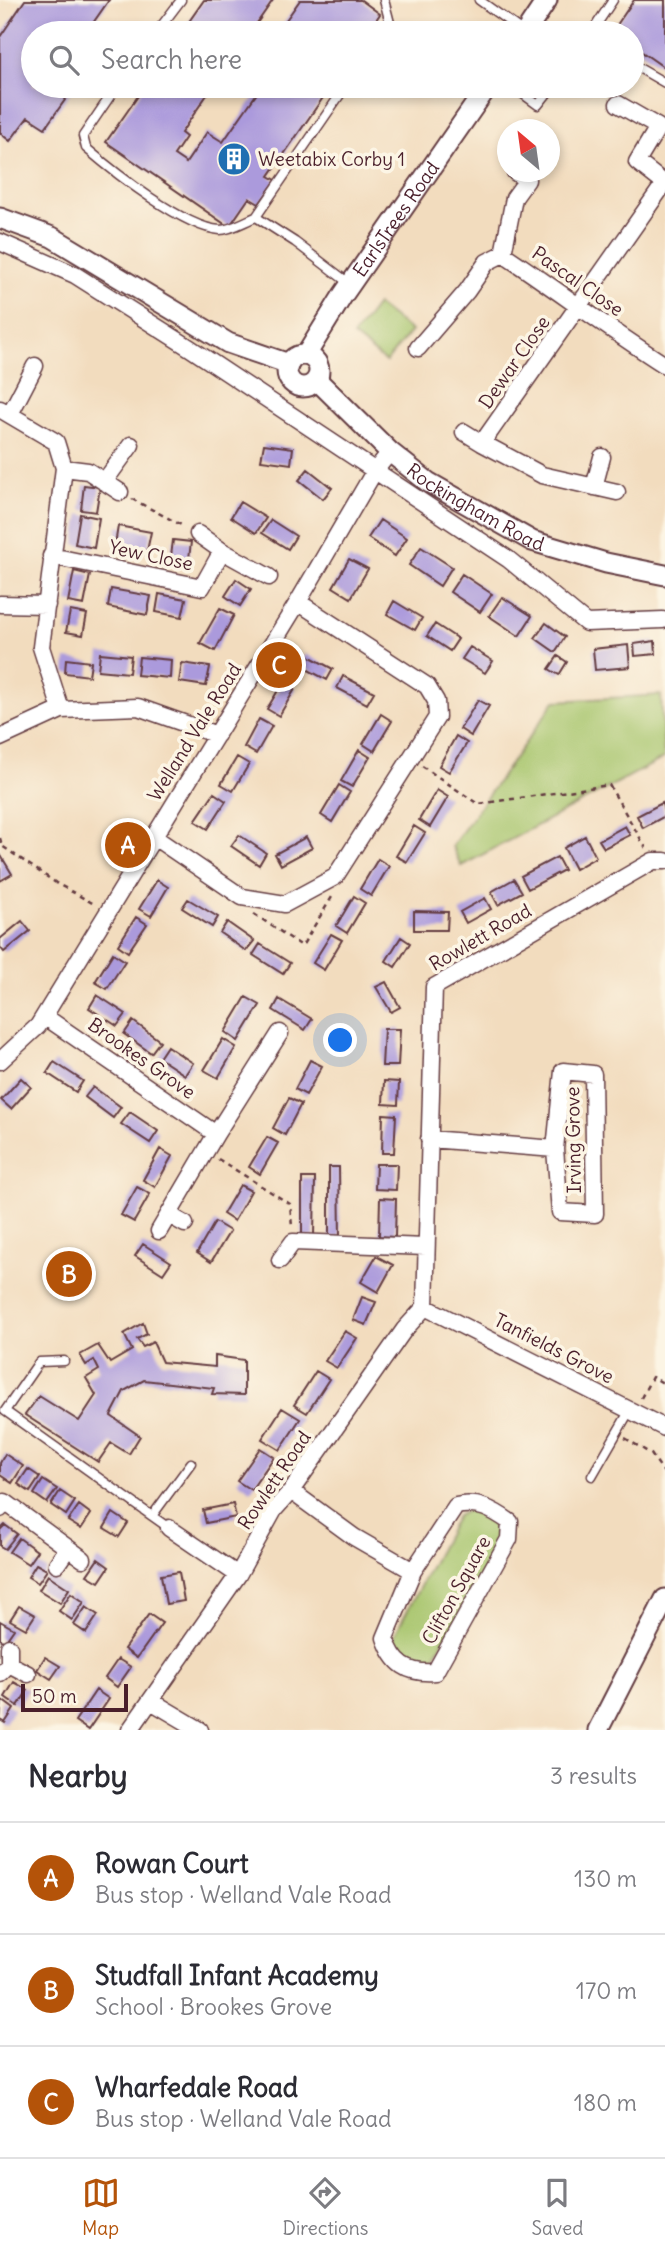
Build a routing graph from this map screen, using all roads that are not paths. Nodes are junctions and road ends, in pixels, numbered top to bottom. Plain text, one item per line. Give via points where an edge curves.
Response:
1 (181, 0) edge
2 (384, 0) edge
3 (479, 0) edge
4 (547, 0) edge
5 (613, 0) edge
6 (165, 21) edge
7 (389, 21) edge
8 (508, 21) edge
9 (533, 21) edge
10 (600, 21) edge
11 (644, 71) edge
12 (665, 83) edge
13 (109, 98) edge
14 (338, 98) edge
15 (480, 98) edge
16 (529, 98) edge
17 (543, 98) edge
18 (618, 104) dead end
19 (519, 182) edge
20 (529, 182) edge
21 (665, 184) edge
22 (540, 190) dead end
23 (256, 217) junction
24 (0, 218) edge
25 (0, 242) edge
26 (503, 254) junction
27 (351, 284) junction
28 (580, 306) junction
29 (418, 348) dead end
30 (297, 360) junction
31 (665, 365) edge
32 (36, 366) dead end
33 (317, 380) junction
34 (5, 412) edge
35 (464, 432) dead end
36 (482, 443) junction
37 (131, 445) dead end
38 (390, 452) junction
39 (602, 457) dead end
40 (64, 468) junction
41 (373, 472) junction
42 (104, 482) junction
43 (594, 487) junction
44 (120, 492) road end
45 (617, 492) dead end
46 (198, 534) road end
47 (222, 551) junction
48 (51, 556) junction
49 (665, 575) edge
50 (269, 577) dead end
51 (298, 602) junction
52 (0, 604) edge
53 (47, 605) junction
54 (663, 620) dead end
55 (61, 710) junction
56 (217, 735) junction
57 (0, 738) edge
58 (154, 836) junction
59 (659, 861) edge
60 (44, 1016) junction
61 (280, 1033) dead end
62 (0, 1061) edge
63 (216, 1134) junction
64 (429, 1139) junction
65 (555, 1149) junction
66 (169, 1215) junction
67 (185, 1224) dead end
68 (159, 1231) dead end
69 (426, 1247) junction
70 (280, 1260) dead end
71 (425, 1307) junction
72 (64, 1360) dead end
73 (632, 1411) junction
74 (665, 1427) edge
75 (191, 1463) dead end
76 (592, 1476) dead end
77 (291, 1491) junction
78 (2, 1503) edge
79 (152, 1516) junction
80 (169, 1528) joint
81 (68, 1548) junction
82 (83, 1559) dead end
83 (57, 1564) dead end
84 (414, 1571) junction
85 (238, 1575) junction
86 (665, 1599) edge
87 (9, 1647) dead end
88 (4, 1669) edge
89 (28, 1674) dead end
90 (151, 1702) junction
91 (130, 1730) edge
92 (200, 1730) edge
93 (598, 1730) edge

1 - 6 lane
2 - 7 lane
3 - 8 lane
4 - 9 street
5 - 10 lane
11 - 12 lane
13 - 23 lane via 83,135 86,148 163,205 210,228 223,230
14 - 23 lane
15 - 27 street, EarlsTrees Road
16 - 17 lane via 538,104
18 - 21 street via 658,127 637,162
19 - 26 street, Pascal Close
20 - 22 street, Pascal Close
21 - 28 street, Dewar Close
23 - 27 lane
24 - 30 street via 52,237 228,343
25 - 41 street via 75,275
26 - 28 street, Pascal Close
26 - 29 street, Pascal Close via 487,262
27 - 30 street, EarlsTrees Road
28 - 31 street, Pascal Close
28 - 36 street, Dewar Close
30 - 33 street via 311,357 319,365
30 - 33 street via 288,376 297,386 308,387
32 - 34 street
33 - 38 street, Rockingham Road
34 - 40 street via 56,442
35 - 36 street
36 - 43 street via 542,475
37 - 42 street
38 - 41 street, Welland Vale Road
38 - 49 street, Rockingham Road via 428,482 533,541 606,564
39 - 43 street
40 - 42 street via 88,471
40 - 48 street
41 - 51 street, Welland Vale Road
41 - 54 street via 508,559 586,623
42 - 44 street
43 - 45 street
46 - 47 street, Yew Close
47 - 48 street, Yew Close via 202,587
47 - 50 street, Yew Close
48 - 53 street
51 - 56 street, Welland Vale Road
51 - 58 street via 427,686 436,701 437,717 335,877 285,904 242,897
52 - 53 street
53 - 55 street via 41,647
55 - 56 street via 138,707
55 - 57 street
56 - 58 street, Welland Vale Road
58 - 60 street, Welland Vale Road
59 - 64 street, Rowlett Road via 434,987
60 - 62 street, Welland Vale Road
60 - 63 street, Brookes Grove
61 - 63 street via 275,1056
63 - 66 street
64 - 65 street, Irving Grove
64 - 69 street, Rowlett Road
65 - 65 street, Irving Grove via 560,1212 595,1214 593,1074 563,1071
66 - 67 street
66 - 68 street
69 - 70 street via 293,1242
69 - 71 street, Rowlett Road
71 - 73 street, Tanfields Grove
71 - 77 street, Rowlett Road
72 - 79 lane via 39,1363 5,1411
73 - 74 street, Tanfields Grove
73 - 76 lane
75 - 79 lane
77 - 84 street via 354,1537
77 - 85 street, Rowlett Road via 274,1510
78 - 81 street
79 - 80 lane
80 - 85 street
81 - 82 street
81 - 83 street
84 - 84 street, Clifton Square via 456,1506 470,1503 493,1510 510,1522 509,1539 435,1672 416,1673 391,1657 385,1638
85 - 90 street, Rowlett Road
86 - 93 street
87 - 88 street
88 - 89 street
90 - 91 street, Rowlett Road
90 - 92 street

